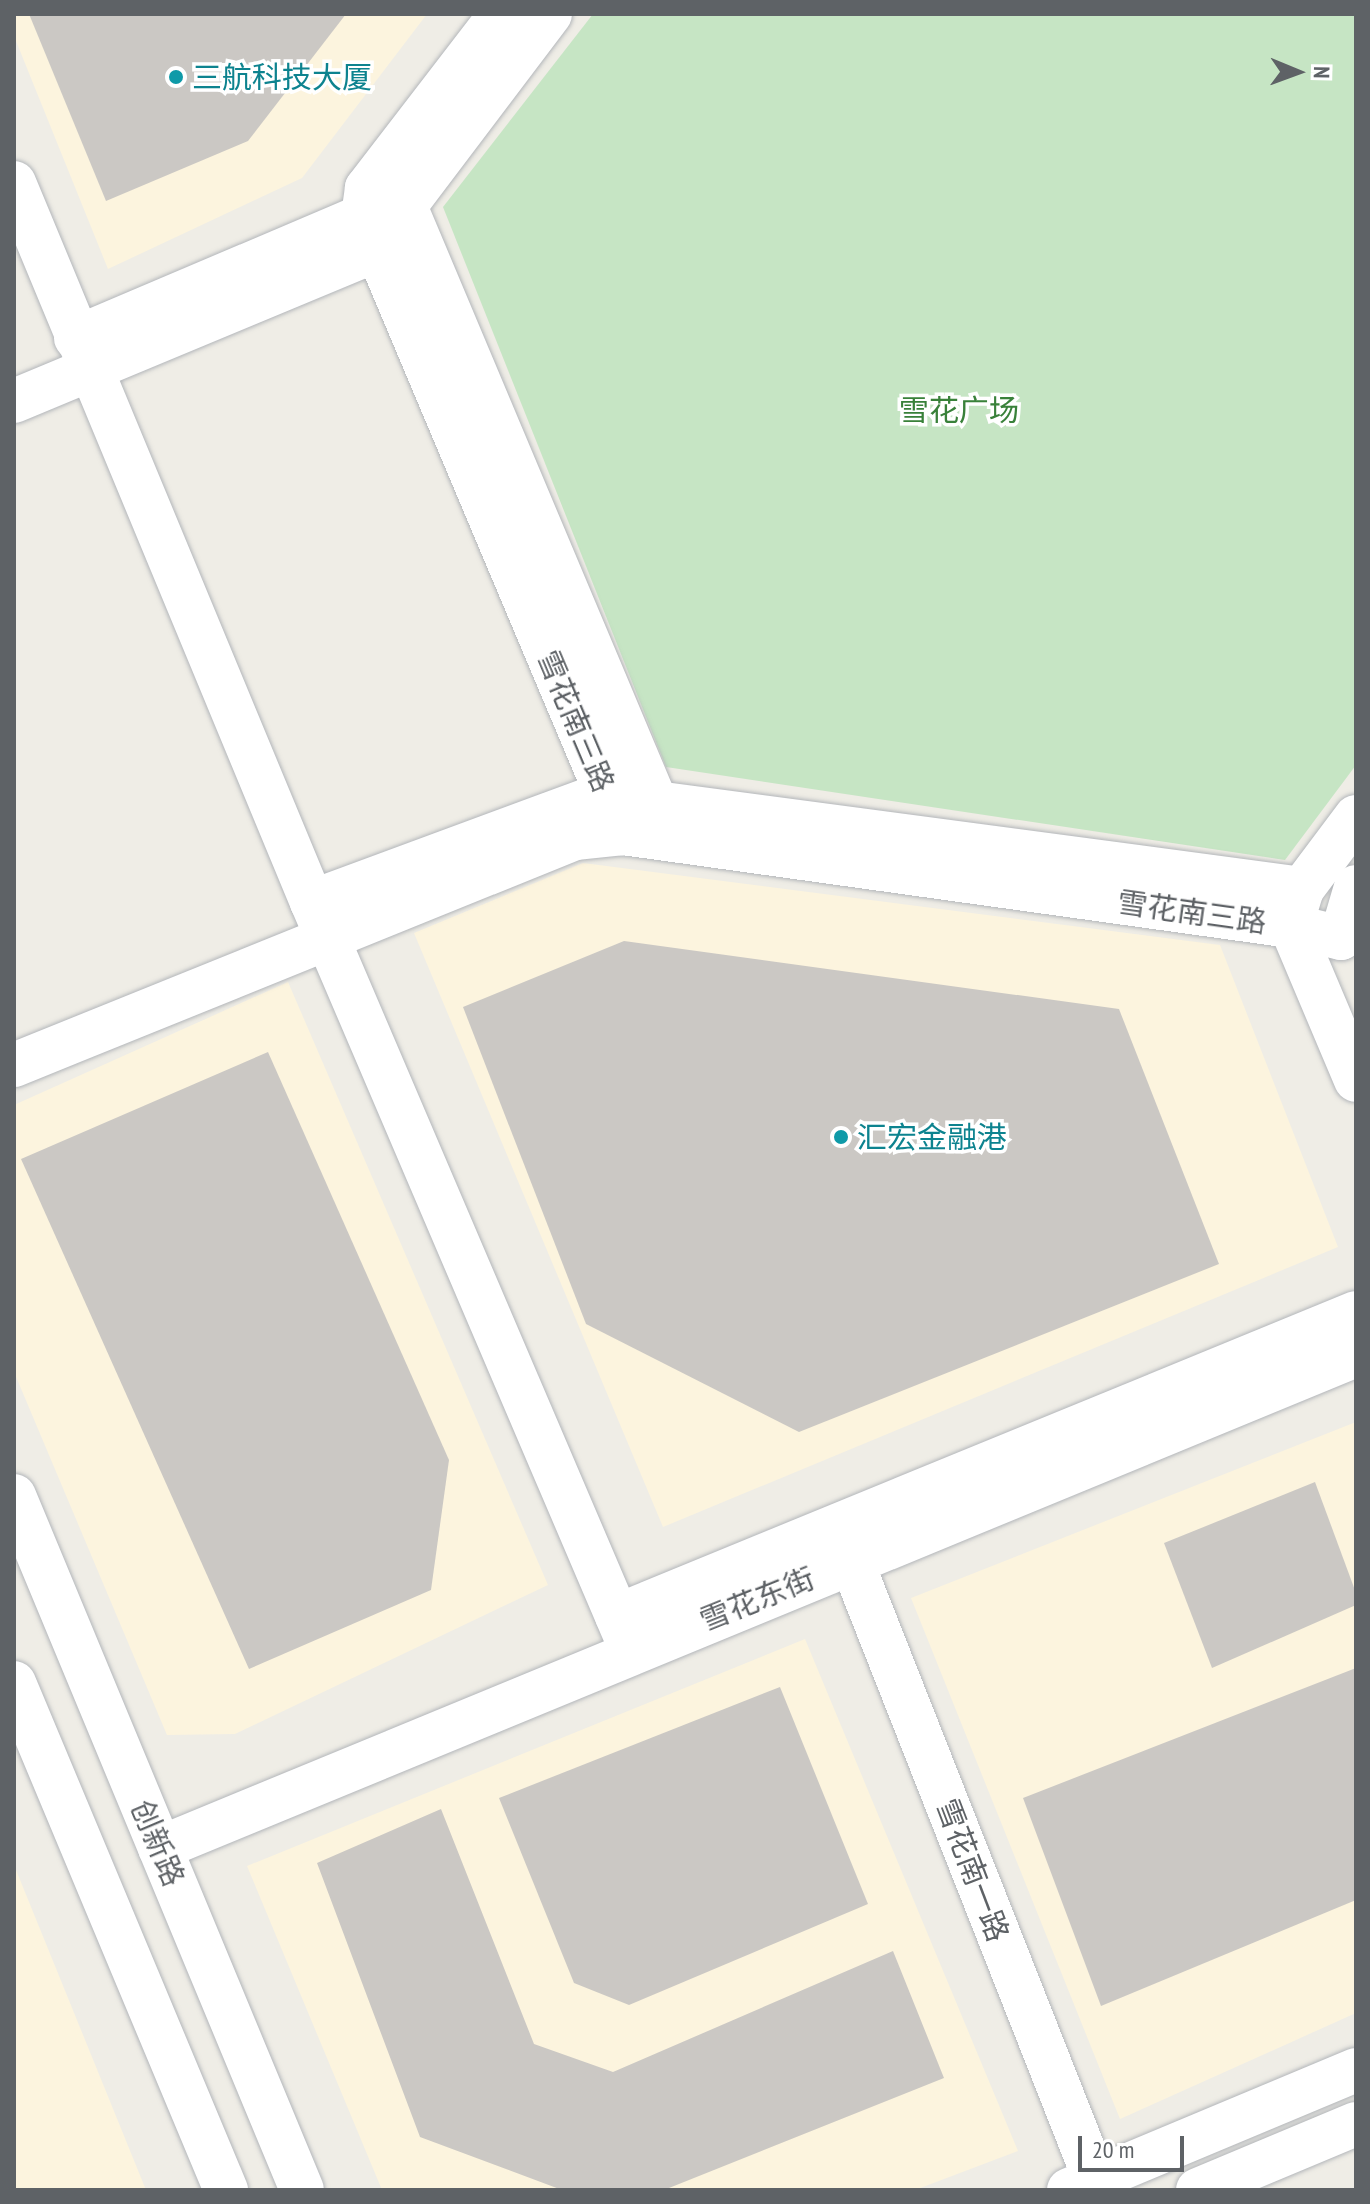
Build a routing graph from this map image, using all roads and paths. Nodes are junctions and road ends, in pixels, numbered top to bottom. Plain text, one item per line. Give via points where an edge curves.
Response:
1 (501, 14) edge
2 (550, 14) edge
3 (14, 183) edge
4 (405, 206) junction
5 (371, 233) junction
6 (82, 354) junction
7 (14, 401) edge
8 (606, 793) junction
9 (656, 803) junction
10 (1356, 817) edge
11 (623, 833) junction
12 (1356, 887) edge
13 (1297, 908) junction
14 (319, 919) junction
15 (1349, 955) edge
16 (14, 1065) edge
17 (1356, 1080) edge
18 (1356, 1313) edge
19 (1356, 1355) edge
20 (14, 1496) edge
21 (851, 1560) junction
22 (624, 1634) junction
23 (14, 1683) edge
24 (160, 1848) junction
25 (1356, 2070) edge
26 (1356, 2124) edge
27 (1082, 2185) edge
28 (226, 2190) edge
29 (302, 2190) edge
30 (1198, 2190) edge

1 - 5 street via 367,188
2 - 4 street
3 - 6 street
4 - 5 street
4 - 9 street, 雪花南三路
5 - 6 street
5 - 8 street, 雪花南三路
6 - 7 street
6 - 14 street
8 - 9 street
8 - 11 street, 雪花南三路
8 - 14 street
9 - 13 street, 雪花南三路
10 - 13 street
11 - 13 street, 雪花南三路
11 - 14 street via 575,838
12 - 15 street
13 - 15 street
13 - 17 street
14 - 16 street
14 - 22 street
18 - 22 street, 雪花东街
19 - 21 street, 雪花东街
20 - 24 street, 创新路
21 - 22 street, 雪花东街
21 - 27 street, 雪花南一路
22 - 24 street, 雪花东街
23 - 28 street
24 - 29 street, 创新路
25 - 27 street
26 - 30 street

